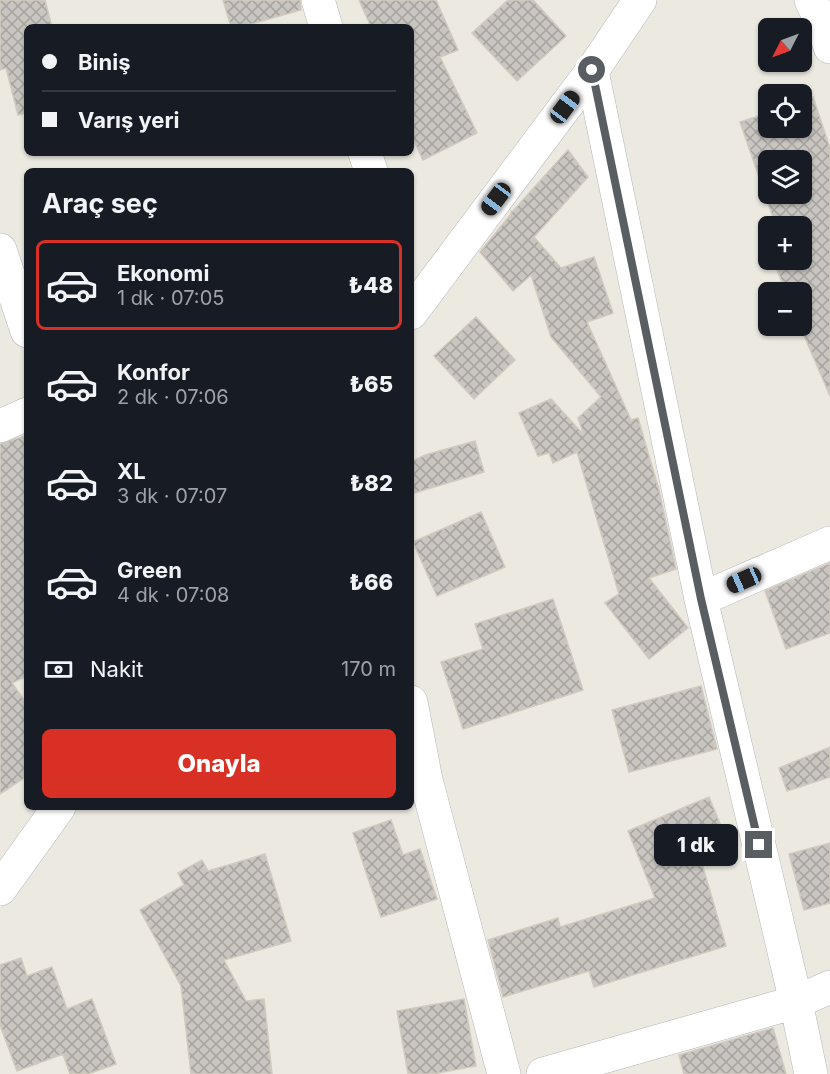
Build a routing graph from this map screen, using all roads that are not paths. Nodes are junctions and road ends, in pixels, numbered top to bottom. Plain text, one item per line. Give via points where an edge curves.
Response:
1 (318, 0) edge
2 (640, 0) edge
3 (811, 0) edge
4 (325, 24) edge
5 (830, 47) edge
6 (592, 70) junction
7 (0, 250) edge
8 (414, 305) edge
9 (24, 322) edge
10 (24, 415) edge
11 (0, 426) edge
12 (830, 543) edge
13 (701, 599) junction
14 (414, 718) edge
15 (57, 810) edge
16 (0, 889) edge
17 (830, 987) edge
18 (796, 1002) junction
19 (504, 1074) edge
20 (543, 1074) edge
21 (811, 1074) edge

1 - 4 street
2 - 6 street
3 - 5 street
6 - 8 street
6 - 13 street
7 - 9 street
10 - 11 street
12 - 13 street
13 - 18 street
14 - 19 street via 426,780
15 - 16 street
17 - 18 street
18 - 20 street
18 - 21 street

